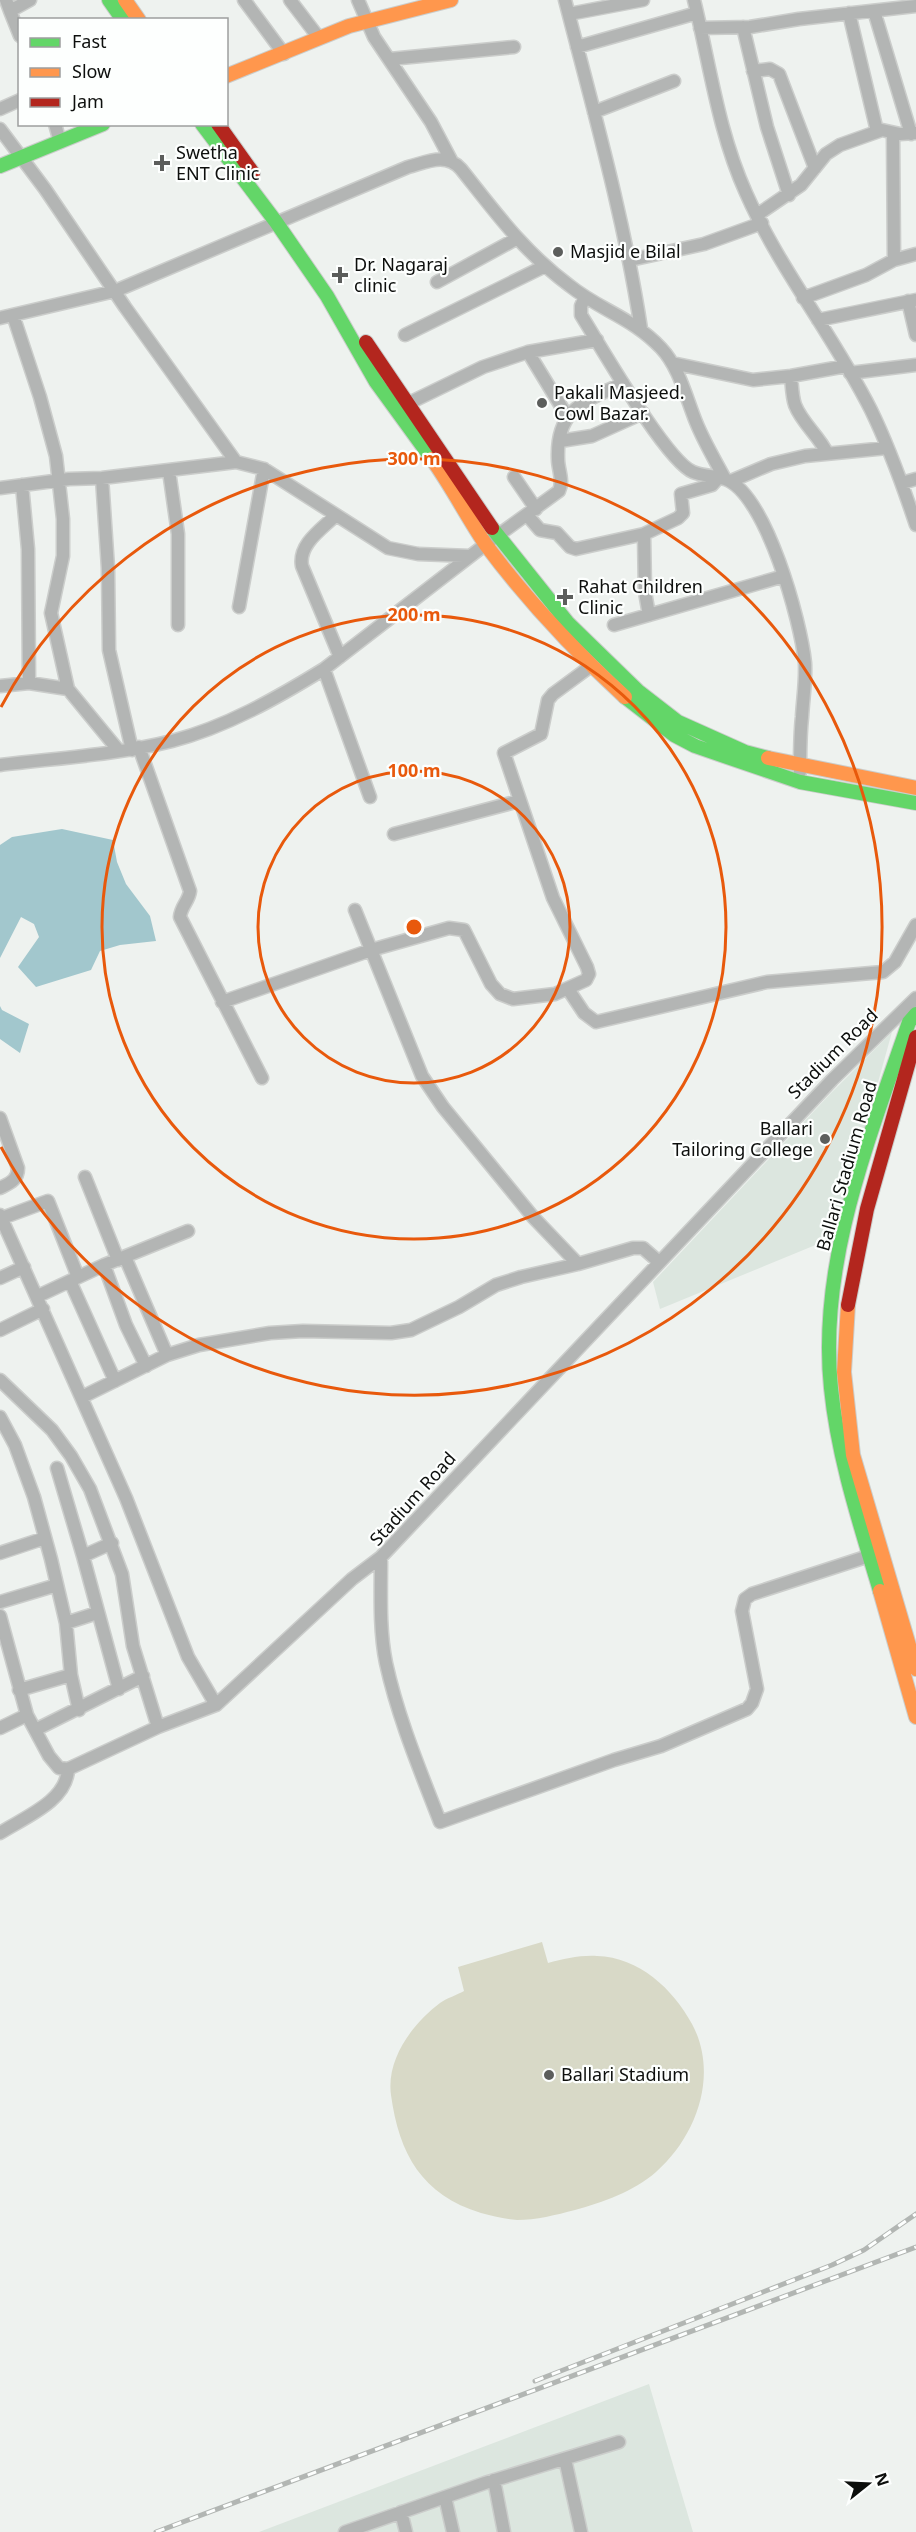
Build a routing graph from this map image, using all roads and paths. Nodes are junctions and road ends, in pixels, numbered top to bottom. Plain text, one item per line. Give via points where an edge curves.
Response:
1 (30, 0) edge
2 (109, 0) edge
3 (124, 0) edge
4 (244, 0) edge
5 (290, 0) edge
6 (358, 0) edge
7 (451, 0) edge
8 (565, 0) edge
9 (643, 0) edge
10 (694, 0) edge
11 (8, 6) edge
12 (916, 6) edge
13 (874, 11) junction
14 (697, 13) junction
15 (849, 13) junction
16 (569, 14) junction
17 (122, 18) edge
18 (138, 18) edge
19 (366, 22) junction
20 (742, 27) junction
21 (700, 28) junction
22 (18, 31) edge
23 (318, 38) junction
24 (514, 47) dead end
25 (577, 47) junction
26 (284, 54) junction
27 (390, 59) junction
28 (753, 71) junction
29 (228, 75) edge
30 (674, 81) dead end
31 (18, 101) edge
32 (0, 109) edge
33 (594, 112) junction
34 (56, 126) edge
35 (98, 126) edge
36 (204, 126) edge
37 (219, 126) edge
38 (0, 129) edge
39 (877, 131) junction
40 (892, 133) junction
41 (913, 134) edge
42 (60, 142) junction
43 (21, 157) junction
44 (451, 160) junction
45 (0, 166) edge
46 (815, 168) junction
47 (789, 195) junction
48 (759, 219) junction
49 (281, 221) junction
50 (516, 239) junction
51 (916, 254) edge
52 (630, 260) junction
53 (894, 260) junction
54 (545, 266) junction
55 (437, 282) dead end
56 (115, 291) junction
57 (585, 297) junction
58 (803, 298) junction
59 (912, 300) edge
60 (13, 315) junction
61 (0, 318) edge
62 (818, 321) junction
63 (641, 329) junction
64 (916, 334) edge
65 (405, 335) dead end
66 (597, 340) junction
67 (528, 352) junction
68 (672, 363) junction
69 (916, 365) edge
70 (848, 370) junction
71 (791, 376) junction
72 (623, 383) junction
73 (405, 409) junction
74 (643, 413) junction
75 (567, 416) junction
76 (560, 441) junction
77 (888, 448) junction
78 (827, 453) junction
79 (236, 462) junction
80 (264, 469) junction
81 (169, 471) junction
82 (514, 477) dead end
83 (102, 478) junction
84 (725, 479) junction
85 (916, 479) edge
86 (58, 480) junction
87 (902, 483) junction
88 (22, 485) junction
89 (0, 488) edge
90 (531, 512) junction
91 (336, 515) junction
92 (915, 520) edge
93 (644, 534) junction
94 (491, 540) junction
95 (470, 556) junction
96 (784, 576) junction
97 (239, 607) dead end
98 (649, 615) junction
99 (178, 625) dead end
100 (614, 625) dead end
101 (340, 657) junction
102 (591, 666) junction
103 (324, 669) junction
104 (29, 683) junction
105 (0, 685) edge
106 (68, 689) junction
107 (628, 691) junction
108 (130, 749) junction
109 (0, 765) edge
110 (800, 766) junction
111 (800, 782) junction
112 (916, 788) edge
113 (370, 797) dead end
114 (519, 801) junction
115 (916, 802) edge
116 (394, 834) dead end
117 (355, 910) dead end
118 (916, 925) edge
119 (371, 950) junction
120 (568, 989) junction
121 (916, 999) edge
122 (222, 1002) junction
123 (916, 1014) edge
124 (916, 1037) edge
125 (262, 1078) dead end
126 (0, 1118) edge
127 (85, 1177) dead end
128 (0, 1188) edge
129 (1, 1216) edge
130 (846, 1224) junction
131 (862, 1228) junction
132 (188, 1231) dead end
133 (122, 1258) junction
134 (657, 1260) junction
135 (578, 1264) junction
136 (104, 1265) junction
137 (24, 1267) junction
138 (0, 1278) edge
139 (74, 1279) junction
140 (38, 1296) junction
141 (43, 1309) junction
142 (0, 1330) edge
143 (167, 1355) junction
144 (146, 1366) junction
145 (0, 1380) edge
146 (115, 1382) junction
147 (82, 1397) junction
148 (0, 1417) edge
149 (57, 1468) dead end
150 (45, 1538) junction
151 (112, 1543) junction
152 (882, 1552) junction
153 (0, 1553) edge
154 (83, 1556) junction
155 (381, 1557) junction
156 (868, 1557) junction
157 (57, 1585) junction
158 (0, 1602) edge
159 (98, 1613) junction
160 (0, 1616) edge
161 (66, 1623) junction
162 (916, 1669) edge
163 (71, 1675) junction
164 (143, 1676) junction
165 (119, 1689) junction
166 (19, 1690) junction
167 (216, 1706) junction
168 (79, 1710) junction
169 (27, 1715) junction
170 (916, 1717) edge
171 (158, 1727) junction
172 (0, 1728) edge
173 (35, 1730) junction
174 (68, 1769) junction
175 (0, 1833) edge
176 (619, 2442) dead end
177 (566, 2459) junction
178 (494, 2480) junction
179 (445, 2497) junction
180 (402, 2512) junction
181 (345, 2532) edge
182 (406, 2532) edge
183 (453, 2532) edge
184 (504, 2532) edge
185 (581, 2532) edge

1 - 11 street
2 - 17 street
3 - 18 street
4 - 26 street
5 - 23 street
6 - 19 street
7 - 19 street
8 - 16 street
9 - 16 street
10 - 14 street
11 - 22 street
12 - 13 street
13 - 15 street
13 - 41 street
14 - 21 street
14 - 25 street
15 - 20 street
15 - 39 street
16 - 25 street
19 - 23 street
19 - 27 street
20 - 21 street
20 - 28 street
21 - 48 street via 731,157
23 - 26 street
24 - 27 street
25 - 33 street
26 - 29 street
27 - 44 street
28 - 46 street via 770,69 779,74
28 - 47 street
30 - 33 street
31 - 32 street
33 - 52 street
34 - 42 street
35 - 42 street
36 - 49 street
37 - 49 street
38 - 43 street
39 - 40 street
39 - 46 street via 840,145
40 - 41 street
40 - 53 street
42 - 43 street
43 - 45 street
43 - 56 street
44 - 49 street via 408,167
44 - 50 street
46 - 47 street
47 - 48 street
48 - 52 street via 704,244
48 - 58 street
49 - 56 street
49 - 73 street via 376,382
50 - 54 street
50 - 55 street
51 - 53 street
52 - 63 street
53 - 58 street via 866,275
54 - 57 street
54 - 65 street
56 - 60 street
56 - 79 street
57 - 63 street
57 - 66 street via 581,315
58 - 62 street
59 - 62 street
59 - 64 street
60 - 61 street
60 - 86 street via 51,436
62 - 70 street
63 - 68 street
66 - 67 street
66 - 72 street
67 - 73 street via 483,367
67 - 75 street
68 - 71 street via 753,380
68 - 84 street
69 - 70 street
70 - 71 street
70 - 77 street
71 - 78 street via 794,402
72 - 74 street
72 - 75 street via 578,405
73 - 94 street via 443,475
74 - 76 street via 592,436
74 - 84 street via 684,466 694,473
75 - 76 street
76 - 90 street via 560,491
77 - 78 street
77 - 87 street
78 - 84 street via 771,464
79 - 80 street
79 - 81 street
80 - 91 street
80 - 97 street
81 - 83 street
81 - 99 street via 178,534
82 - 90 street
83 - 86 street
83 - 108 street via 108,650
84 - 93 street via 683,492 682,516
84 - 96 street via 744,493 767,530
85 - 87 street
86 - 88 street
86 - 106 street via 63,556 51,613
87 - 92 street
88 - 89 street
88 - 104 street via 28,549
90 - 93 street via 540,530 557,533 576,549
90 - 94 street
91 - 95 street via 388,548 418,554
91 - 101 street via 300,556
93 - 98 street
94 - 95 street
94 - 102 street via 537,606
94 - 107 street
95 - 101 street
96 - 98 street
96 - 110 street via 805,664
98 - 100 street
101 - 103 street
102 - 107 street
102 - 114 street via 553,693 541,734 504,753
103 - 108 street via 251,711 173,741
103 - 113 street
104 - 105 street
104 - 106 street
106 - 108 street
107 - 110 street via 711,739
107 - 111 street via 681,739 724,758
108 - 109 street
108 - 122 street via 190,891 180,917
110 - 111 street
110 - 112 street
111 - 115 street
114 - 116 street
114 - 120 street via 553,898 589,974 586,980
117 - 119 street
118 - 120 street via 895,962 883,972 767,982 596,1022 584,1013
119 - 120 street via 449,928 464,930 500,994 513,999
119 - 122 street
119 - 135 street via 422,1076 533,1216
121 - 134 street, Stadium Road
122 - 125 street
123 - 130 street, Ballari Stadium Road via 909,1022
124 - 131 street, Ballari Stadium Road
126 - 128 street via 18,1168 15,1180
127 - 133 street
129 - 137 street
129 - 139 street via 48,1202
130 - 131 street
130 - 156 street, Ballari Stadium Road via 831,1312 830,1377 840,1461
131 - 152 street, Ballari Stadium Road via 845,1320 844,1372 853,1455
132 - 133 street
133 - 136 street
133 - 143 street
134 - 135 street via 643,1248 621,1249
134 - 155 street, Stadium Road
135 - 143 street via 496,1285 411,1330 270,1333 199,1345
136 - 139 street
136 - 144 street
137 - 138 street
137 - 140 street
139 - 140 street
139 - 146 street
140 - 141 street
141 - 142 street
141 - 147 street
143 - 144 street
144 - 146 street
145 - 151 street via 52,1430 71,1456 90,1489
146 - 147 street
147 - 167 street via 163,1587 188,1657
148 - 150 street via 15,1445
149 - 154 street
150 - 153 street
150 - 157 street
151 - 154 street
151 - 164 street
152 - 156 street, Stadium Road
152 - 162 street, Ballari Stadium Road
154 - 159 street
155 - 156 street, Stadium Road via 386,1662 406,1732 440,1822 661,1746 741,1713 752,1703 757,1689 742,1611 746,1599
155 - 167 street via 352,1578
156 - 170 street, Ballari Stadium Road
157 - 158 street
157 - 161 street
159 - 161 street
159 - 165 street
160 - 166 street
161 - 163 street
163 - 166 street
163 - 168 street
164 - 165 street
164 - 171 street
165 - 168 street
166 - 169 street
167 - 171 street
168 - 173 street
169 - 172 street
169 - 173 street
171 - 174 street
173 - 174 street via 52,1760 59,1768
174 - 175 street via 68,1780 54,1799
176 - 177 street
177 - 178 street
177 - 185 street
178 - 179 street
178 - 184 street
179 - 180 street
179 - 183 street
180 - 181 street
180 - 182 street

